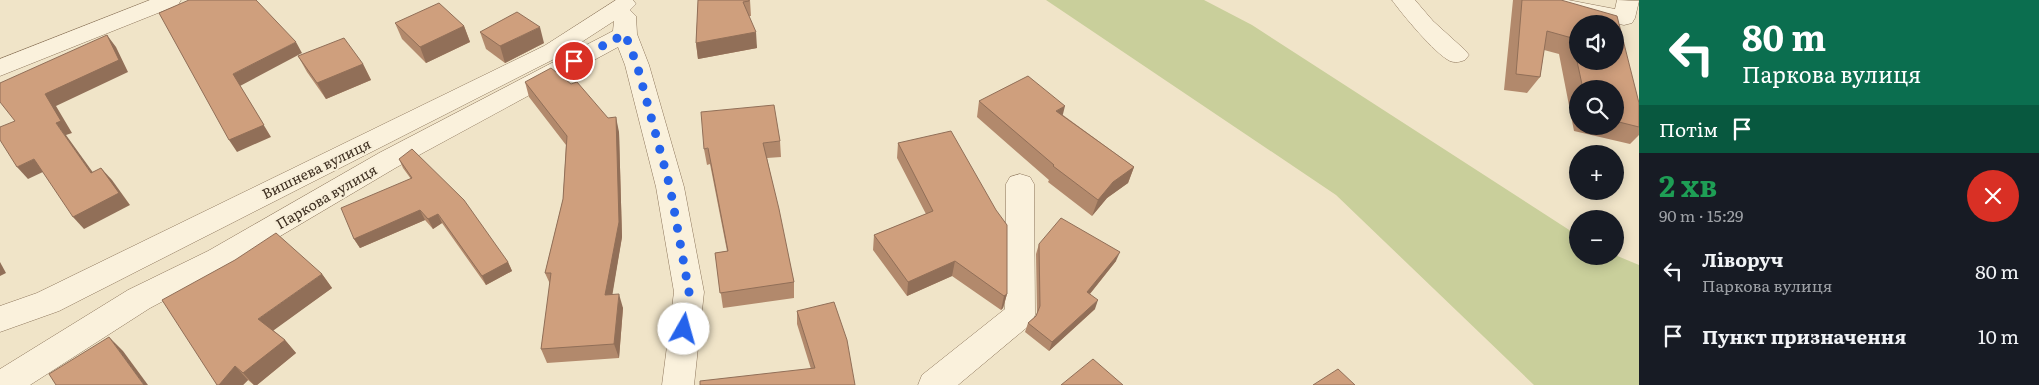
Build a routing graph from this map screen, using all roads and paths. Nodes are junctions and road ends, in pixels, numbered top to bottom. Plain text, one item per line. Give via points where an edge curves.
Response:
1 (170, 0) edge
2 (1402, 0) edge
3 (1534, 0) edge
4 (1628, 0) edge
5 (626, 2) edge
6 (625, 34) junction
7 (1457, 54) dead end
8 (0, 68) edge
9 (1020, 184) dead end
10 (139, 299) junction
11 (48, 302) junction
12 (0, 319) edge
13 (2, 385) edge
14 (678, 385) edge
15 (934, 385) edge

1 - 8 street
2 - 7 street
3 - 4 street via 1624,18
5 - 6 street
5 - 11 street, Вишнева вулиця via 552,51
6 - 10 street, Паркова вулиця via 388,160 218,259
6 - 14 street via 637,65 670,187 689,292
9 - 15 street via 1020,315
10 - 11 street
10 - 13 street, Паркова вулиця
11 - 12 street, Вишнева вулиця

